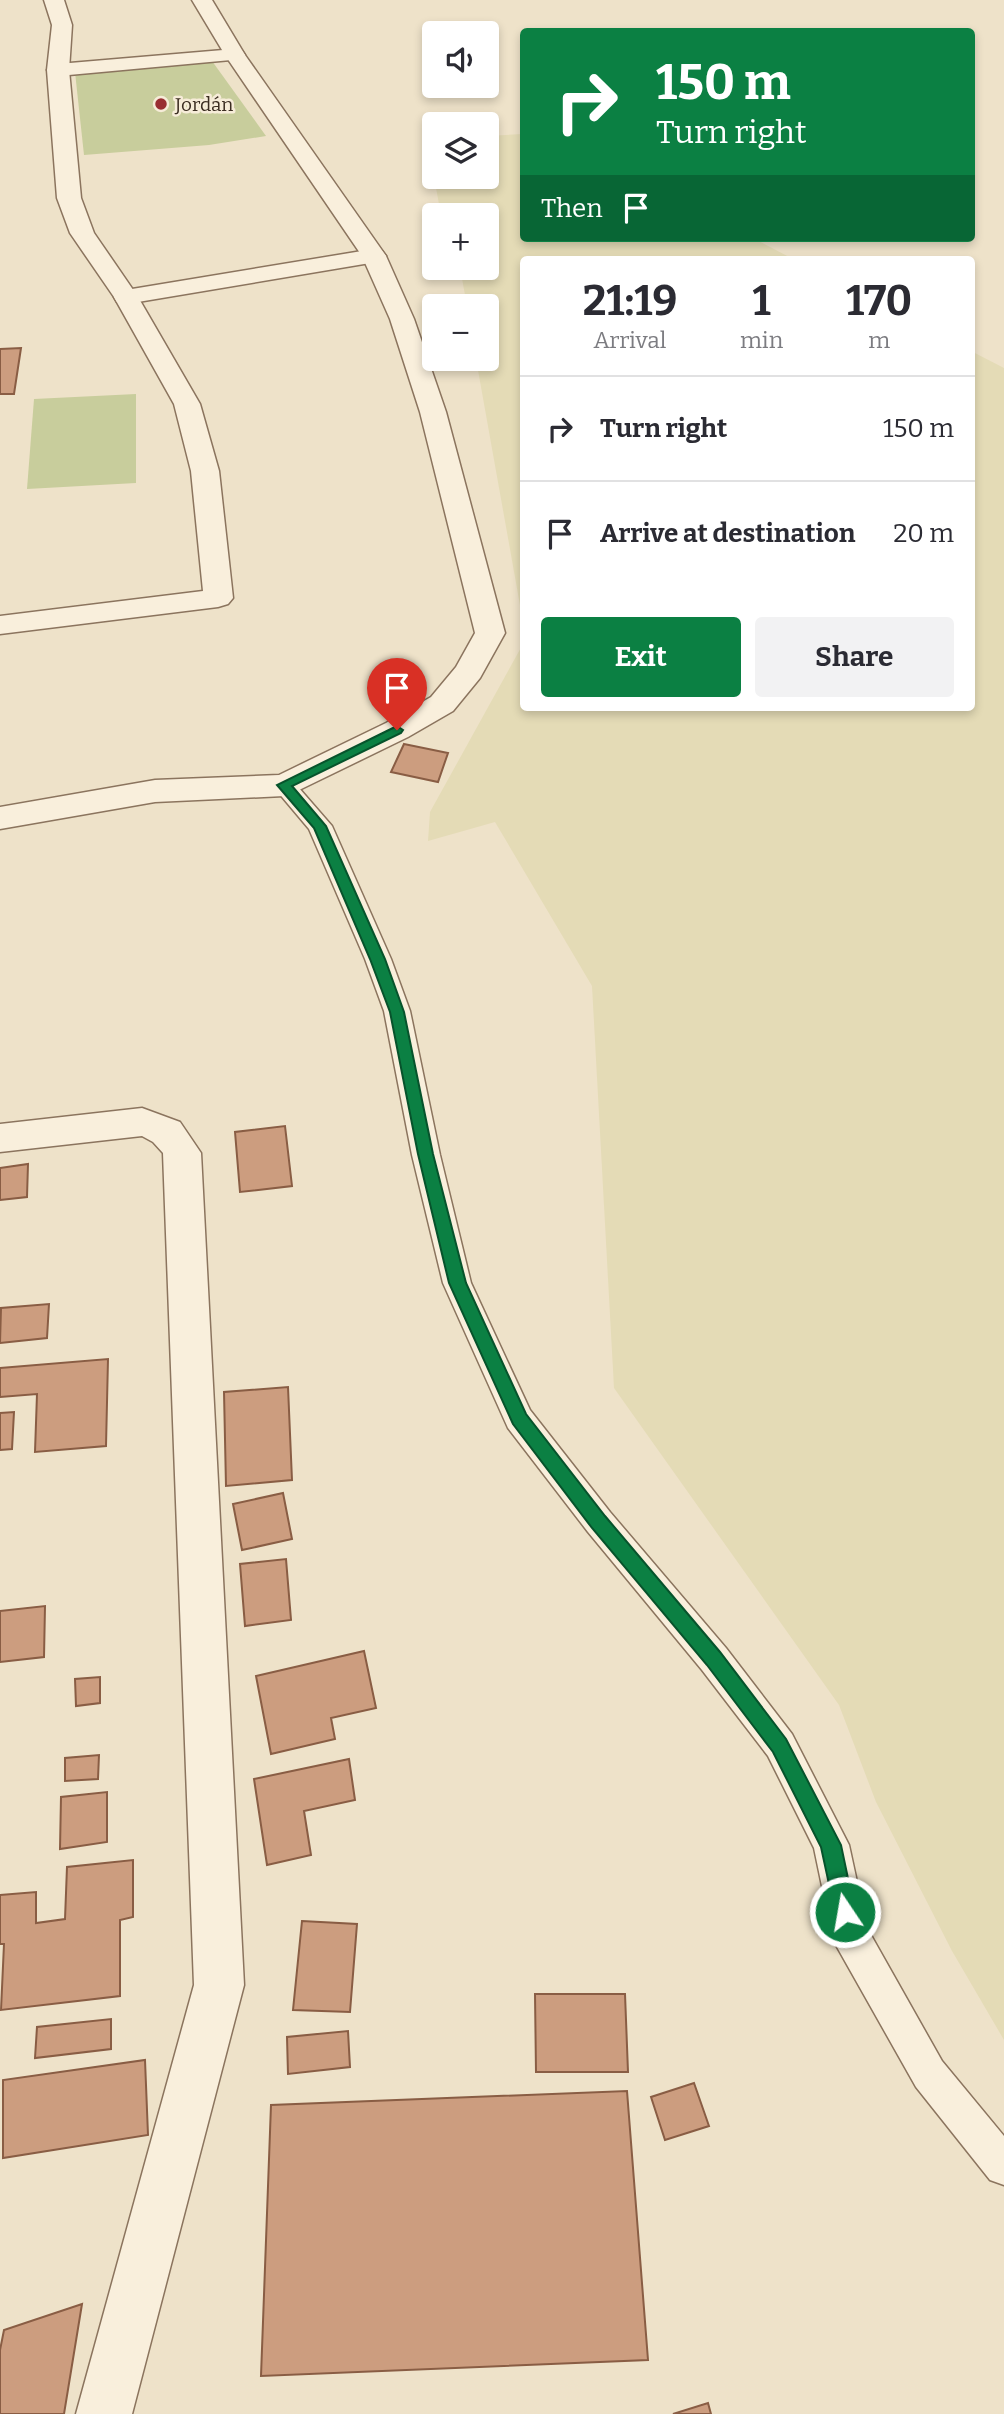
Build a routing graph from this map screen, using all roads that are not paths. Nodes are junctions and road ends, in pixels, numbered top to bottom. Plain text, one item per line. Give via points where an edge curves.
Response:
1 (54, 0) edge
2 (202, 0) edge
3 (235, 55) junction
4 (58, 70) junction
5 (374, 256) junction
6 (126, 297) junction
7 (0, 625) edge
8 (284, 785) junction
9 (0, 818) edge
10 (0, 1138) edge
11 (1004, 2166) edge
12 (104, 2414) edge

1 - 4 street via 62,25
2 - 3 street
3 - 4 street
3 - 5 street
4 - 6 street via 69,198 82,233
5 - 6 street
5 - 8 street via 402,319 433,412 490,633 469,671 442,704
6 - 7 street via 187,404 205,471 218,598
8 - 9 street via 155,791
8 - 11 lane via 320,826 378,959 397,1012 457,1283 519,1419 780,1745 831,1845 850,1934 929,2074
10 - 12 street via 142,1122 162,1126 174,1136 181,1153 219,1985

